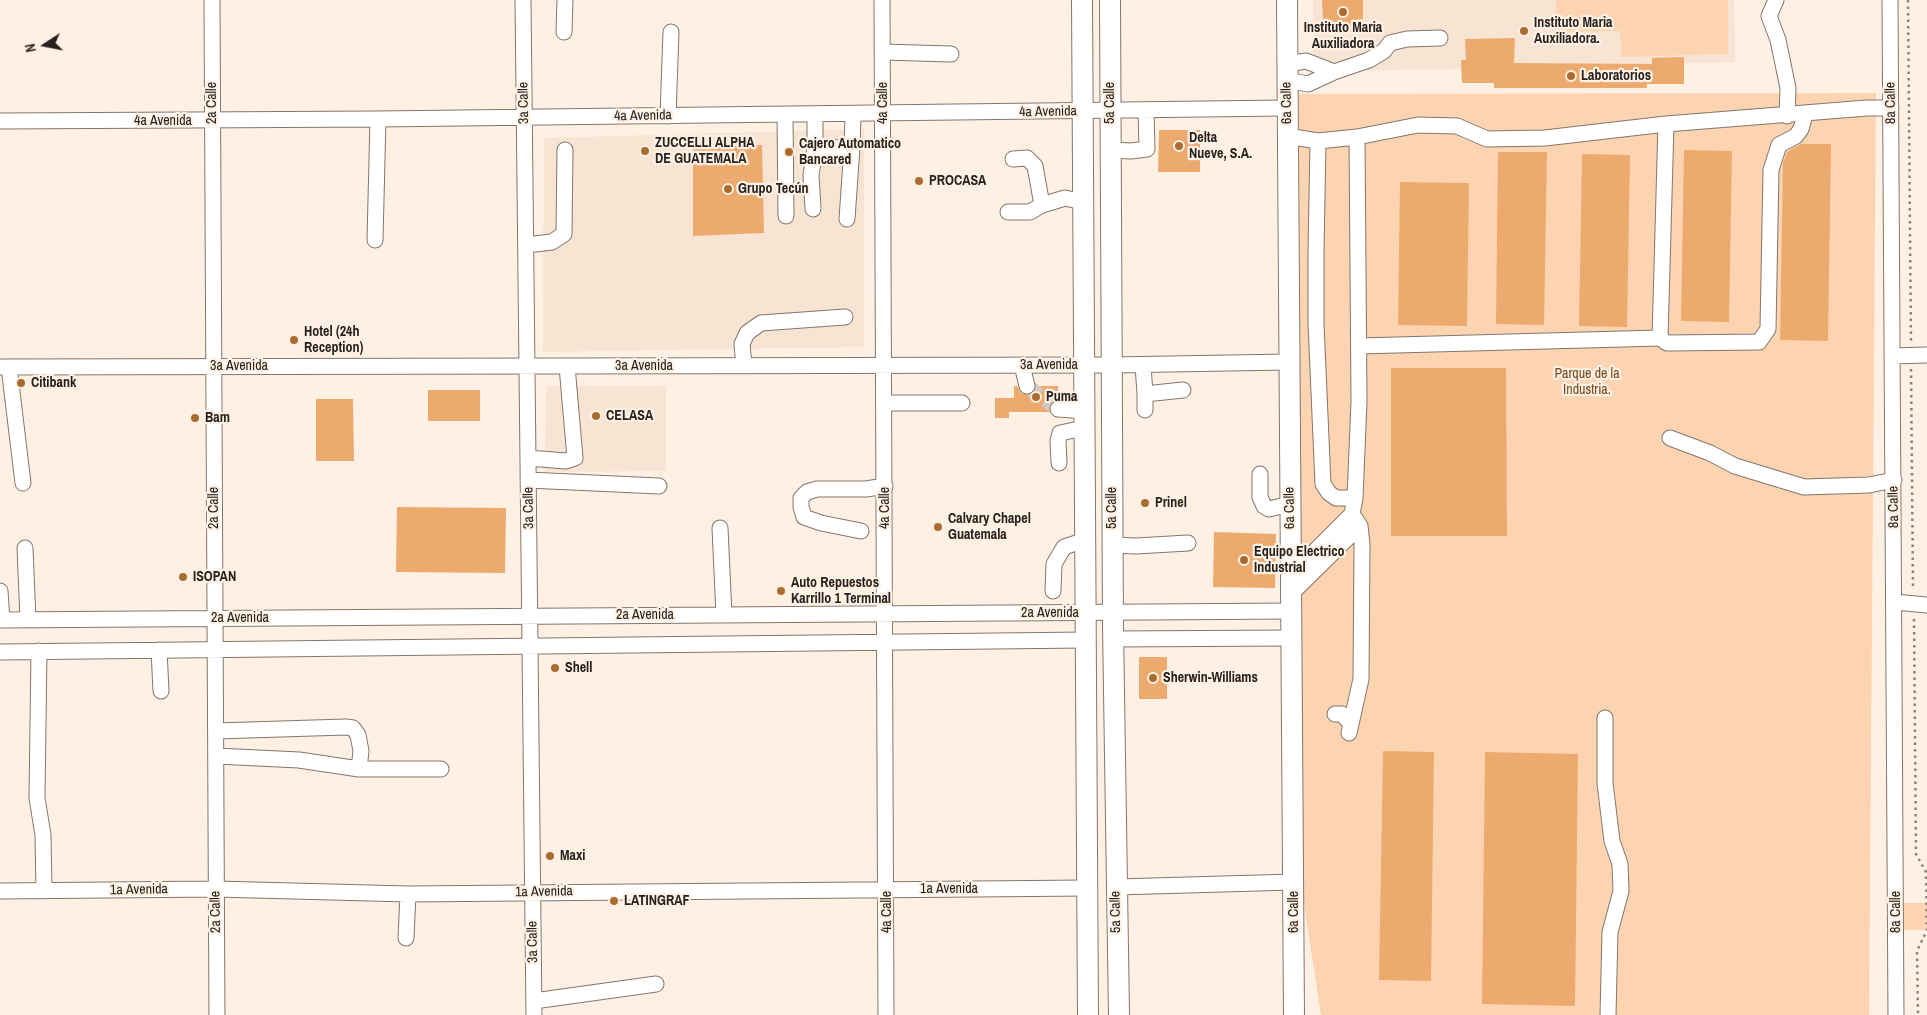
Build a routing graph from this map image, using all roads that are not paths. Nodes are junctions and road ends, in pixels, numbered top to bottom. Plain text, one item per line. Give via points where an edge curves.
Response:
1 (212, 0) edge
2 (523, 0) edge
3 (565, 0) edge
4 (882, 0) edge
5 (1082, 0) edge
6 (1110, 0) edge
7 (1287, 0) edge
8 (1776, 0) edge
9 (1890, 0) edge
10 (564, 32) dead end
11 (671, 32) dead end
12 (1440, 38) dead end
13 (883, 52) junction
14 (951, 54) dead end
15 (1286, 72) junction
16 (1334, 72) junction
17 (1286, 108) junction
18 (1891, 108) junction
19 (1146, 110) junction
20 (1110, 111) junction
21 (1083, 112) junction
22 (853, 114) junction
23 (883, 114) junction
24 (1806, 114) junction
25 (784, 115) junction
26 (815, 115) junction
27 (668, 116) junction
28 (1787, 116) junction
29 (525, 118) junction
30 (378, 119) junction
31 (0, 121) edge
32 (212, 121) junction
33 (1666, 124) junction
34 (1287, 136) junction
35 (1357, 137) junction
36 (1318, 141) junction
37 (852, 147) junction
38 (815, 149) junction
39 (565, 150) dead end
40 (1110, 150) junction
41 (1013, 159) dead end
42 (1084, 202) junction
43 (1042, 205) junction
44 (814, 210) dead end
45 (1008, 212) dead end
46 (786, 216) dead end
47 (847, 218) dead end
48 (375, 240) dead end
49 (526, 245) junction
50 (845, 317) dead end
51 (1660, 338) junction
52 (1359, 346) junction
53 (1927, 355) edge
54 (1893, 356) junction
55 (1288, 362) junction
56 (1143, 364) junction
57 (1022, 365) junction
58 (1084, 365) junction
59 (1111, 365) junction
60 (214, 366) junction
61 (527, 366) junction
62 (566, 366) junction
63 (744, 366) junction
64 (884, 366) junction
65 (5, 367) edge
66 (1027, 386) tunnel mouth
67 (1183, 390) dead end
68 (1145, 394) junction
69 (884, 403) junction
70 (962, 403) dead end
71 (1058, 409) tunnel mouth
72 (1145, 410) dead end
73 (1084, 420) junction
74 (1670, 438) dead end
75 (528, 458) junction
76 (1059, 464) dead end
77 (1260, 474) dead end
78 (528, 480) junction
79 (1894, 480) junction
80 (23, 483) dead end
81 (660, 486) dead end
82 (885, 486) junction
83 (1356, 498) junction
84 (1290, 504) junction
85 (1356, 520) junction
86 (720, 528) dead end
87 (861, 531) dead end
88 (1085, 540) junction
89 (1188, 543) dead end
90 (1112, 545) junction
91 (26, 548) dead end
92 (0, 591) edge
93 (1053, 591) dead end
94 (1291, 594) junction
95 (1895, 602) junction
96 (1920, 605) edge
97 (1086, 612) junction
98 (1113, 612) junction
99 (886, 614) junction
100 (724, 615) junction
101 (530, 616) junction
102 (215, 619) junction
103 (1, 620) edge
104 (28, 620) junction
105 (1291, 638) junction
106 (1113, 639) junction
107 (1086, 640) junction
108 (886, 642) junction
109 (530, 646) junction
110 (215, 649) junction
111 (159, 650) junction
112 (39, 651) junction
113 (0, 652) edge
114 (161, 691) dead end
115 (1335, 714) dead end
116 (1605, 718) dead end
117 (216, 731) junction
118 (216, 756) junction
119 (358, 769) junction
120 (441, 770) dead end
121 (1294, 882) junction
122 (1116, 887) junction
123 (1087, 888) junction
124 (216, 889) junction
125 (887, 889) junction
126 (0, 891) edge
127 (44, 891) junction
128 (533, 892) junction
129 (408, 894) junction
130 (406, 938) dead end
131 (656, 984) dead end
132 (534, 1008) edge
133 (217, 1015) edge
134 (886, 1015) edge
135 (1088, 1015) edge
136 (1119, 1015) edge
137 (1294, 1015) edge
138 (1608, 1015) edge
139 (1896, 1015) edge

1 - 32 street, 2a Calle
2 - 29 street, 3a Calle
3 - 10 street
4 - 13 street, 4a Calle
5 - 21 main road, 5a Calle
6 - 20 main road, 5a Calle
7 - 15 main road, 6a Calle
8 - 28 street via 1769,16 1778,40 1788,88
9 - 18 street, 8a Calle
11 - 27 street
12 - 16 street via 1390,43 1369,60
13 - 14 street
13 - 23 street, 4a Calle
15 - 16 street via 1306,61
15 - 16 street via 1308,84
15 - 17 main road, 6a Calle
17 - 19 street, 4a Avenida
17 - 34 main road, 6a Calle
18 - 24 street
18 - 54 street, 8a Calle
19 - 20 street, 4a Avenida
19 - 40 street via 1147,149
20 - 21 street, 4a Avenida
20 - 40 main road, 5a Calle
21 - 23 street, 4a Avenida
21 - 42 main road, 5a Calle
22 - 23 street, 4a Avenida
22 - 26 street, 4a Avenida
22 - 37 street
23 - 64 street, 4a Calle
24 - 28 street
24 - 51 street via 1802,129 1796,136 1779,145 1771,170 1768,329 1765,335 1759,342 1690,344 1667,343
25 - 26 street, 4a Avenida
25 - 27 street, 4a Avenida
25 - 46 street
26 - 38 street
27 - 29 street, 4a Avenida
28 - 33 street
29 - 30 street, 4a Avenida
29 - 49 street, 3a Calle
30 - 32 street, 4a Avenida
30 - 48 street
31 - 32 street, 4a Avenida
32 - 60 street, 2a Calle
33 - 35 street via 1545,138 1487,139 1457,126 1418,125
33 - 51 street
34 - 36 street
34 - 55 main road, 6a Calle
35 - 36 street
35 - 52 street
36 - 83 street via 1316,324 1323,484 1336,498
37 - 38 street
37 - 47 street
38 - 44 street via 811,176
39 - 49 street via 564,234 552,242
40 - 59 main road, 5a Calle
41 - 43 street via 1027,158 1035,166
42 - 43 street via 1065,198
42 - 58 main road, 5a Calle
43 - 45 street via 1030,212
49 - 61 street, 3a Calle
50 - 63 street via 761,323 747,332 742,344
51 - 52 street
52 - 83 street
53 - 54 street
54 - 79 street, 8a Calle
55 - 56 street, 3a Avenida
55 - 84 main road, 6a Calle
56 - 59 street, 3a Avenida
56 - 68 street
57 - 58 street, 3a Avenida
57 - 64 street, 3a Avenida
57 - 66 street
58 - 59 street, 3a Avenida
58 - 73 main road, 5a Calle
59 - 90 main road, 5a Calle
60 - 61 street, 3a Avenida
60 - 65 street, 3a Avenida
60 - 102 street, 2a Calle
61 - 62 street, 3a Avenida
61 - 75 street, 3a Calle
62 - 63 street, 3a Avenida
62 - 75 street via 575,458 566,461
63 - 64 street, 3a Avenida
64 - 69 street, 4a Calle
65 - 80 street
67 - 68 street
68 - 72 street
69 - 70 street
69 - 82 street, 4a Calle
71 - 73 street
73 - 76 street via 1060,432
73 - 88 main road, 5a Calle
74 - 79 street via 1735,466 1804,487 1869,485
75 - 78 street, 3a Calle
77 - 84 street via 1260,497 1264,506 1269,509
78 - 81 street
78 - 101 street, 3a Calle
79 - 95 street, 8a Calle
82 - 87 street via 817,489 801,498 804,517
82 - 99 street, 4a Calle
83 - 85 street
84 - 94 main road, 6a Calle
85 - 94 street
85 - 115 street via 1361,679 1350,728 1342,714
86 - 100 street
88 - 93 street via 1064,547 1054,564
88 - 97 main road, 5a Calle
89 - 90 street
90 - 98 main road, 5a Calle
91 - 104 street
92 - 103 street
94 - 98 street, 2a Avenida
94 - 105 main road, 6a Calle
95 - 96 street
95 - 139 street, 8a Calle
97 - 98 street, 2a Avenida
97 - 99 street, 2a Avenida
97 - 107 main road, 5a Calle
98 - 106 main road, 5a Calle
99 - 100 street, 2a Avenida
99 - 108 street, 4a Calle
100 - 101 street, 2a Avenida
101 - 102 street, 2a Avenida
101 - 109 street, 3a Calle
102 - 104 street, 2a Avenida
102 - 110 street, 2a Calle
103 - 104 street, 2a Avenida
105 - 106 street
105 - 121 main road, 6a Calle
106 - 122 main road, 5a Calle
107 - 108 street, 2a Avenida
107 - 123 main road, 5a Calle
108 - 109 street, 2a Avenida
108 - 125 street, 4a Calle
109 - 110 street, 2a Avenida
109 - 128 street, 3a Calle
110 - 111 street, 2a Avenida
110 - 117 street, 2a Calle
111 - 112 street, 2a Avenida
111 - 114 street
112 - 113 street, 2a Avenida
112 - 127 street via 36,798 43,834
116 - 138 street via 1605,783 1612,841 1620,864 1621,890 1610,932
117 - 118 street, 2a Calle
117 - 119 street via 353,728 361,751
118 - 119 street via 299,760
118 - 124 street, 2a Calle
119 - 120 street
121 - 122 street
121 - 137 main road, 6a Calle
122 - 136 main road, 5a Calle
123 - 125 street, 1a Avenida
123 - 135 main road, 5a Calle
124 - 127 street, 1a Avenida
124 - 129 street, 1a Avenida
124 - 133 street, 2a Calle
125 - 128 street, 1a Avenida
125 - 134 street, 4a Calle
126 - 127 street, 1a Avenida
128 - 129 street, 1a Avenida
128 - 132 street, 3a Calle
129 - 130 street
131 - 132 street

